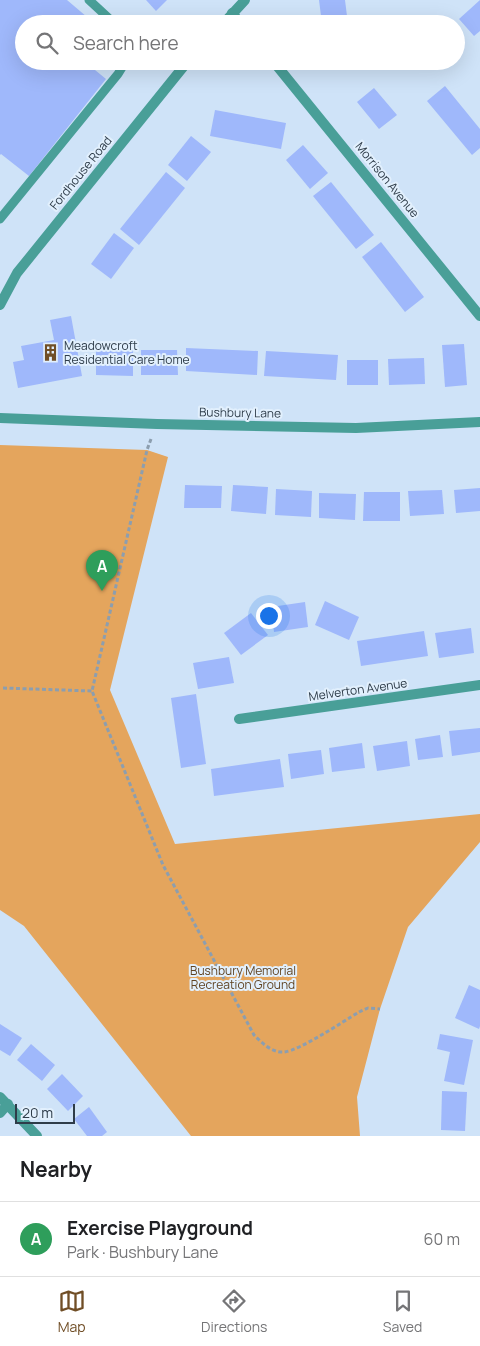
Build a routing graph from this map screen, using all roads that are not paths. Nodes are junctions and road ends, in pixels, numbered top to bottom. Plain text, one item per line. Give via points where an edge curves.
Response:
1 (89, 0) edge
2 (245, 0) edge
3 (232, 14) edge
4 (105, 15) edge
5 (120, 70) edge
6 (181, 70) edge
7 (280, 70) edge
8 (0, 219) edge
9 (0, 306) edge
10 (480, 316) edge
11 (0, 418) edge
12 (480, 422) edge
13 (480, 686) edge
14 (239, 719) dead end
15 (0, 1097) edge
16 (8, 1104) junction
17 (0, 1113) edge
18 (37, 1136) edge

1 - 4 lane
2 - 3 street
5 - 8 lane
6 - 9 street, Fordhouse Road via 17,273
7 - 10 street, Morrison Avenue
11 - 12 street, Bushbury Lane via 356,428
13 - 14 street, Melverton Avenue
15 - 16 street
16 - 17 street
16 - 18 street

